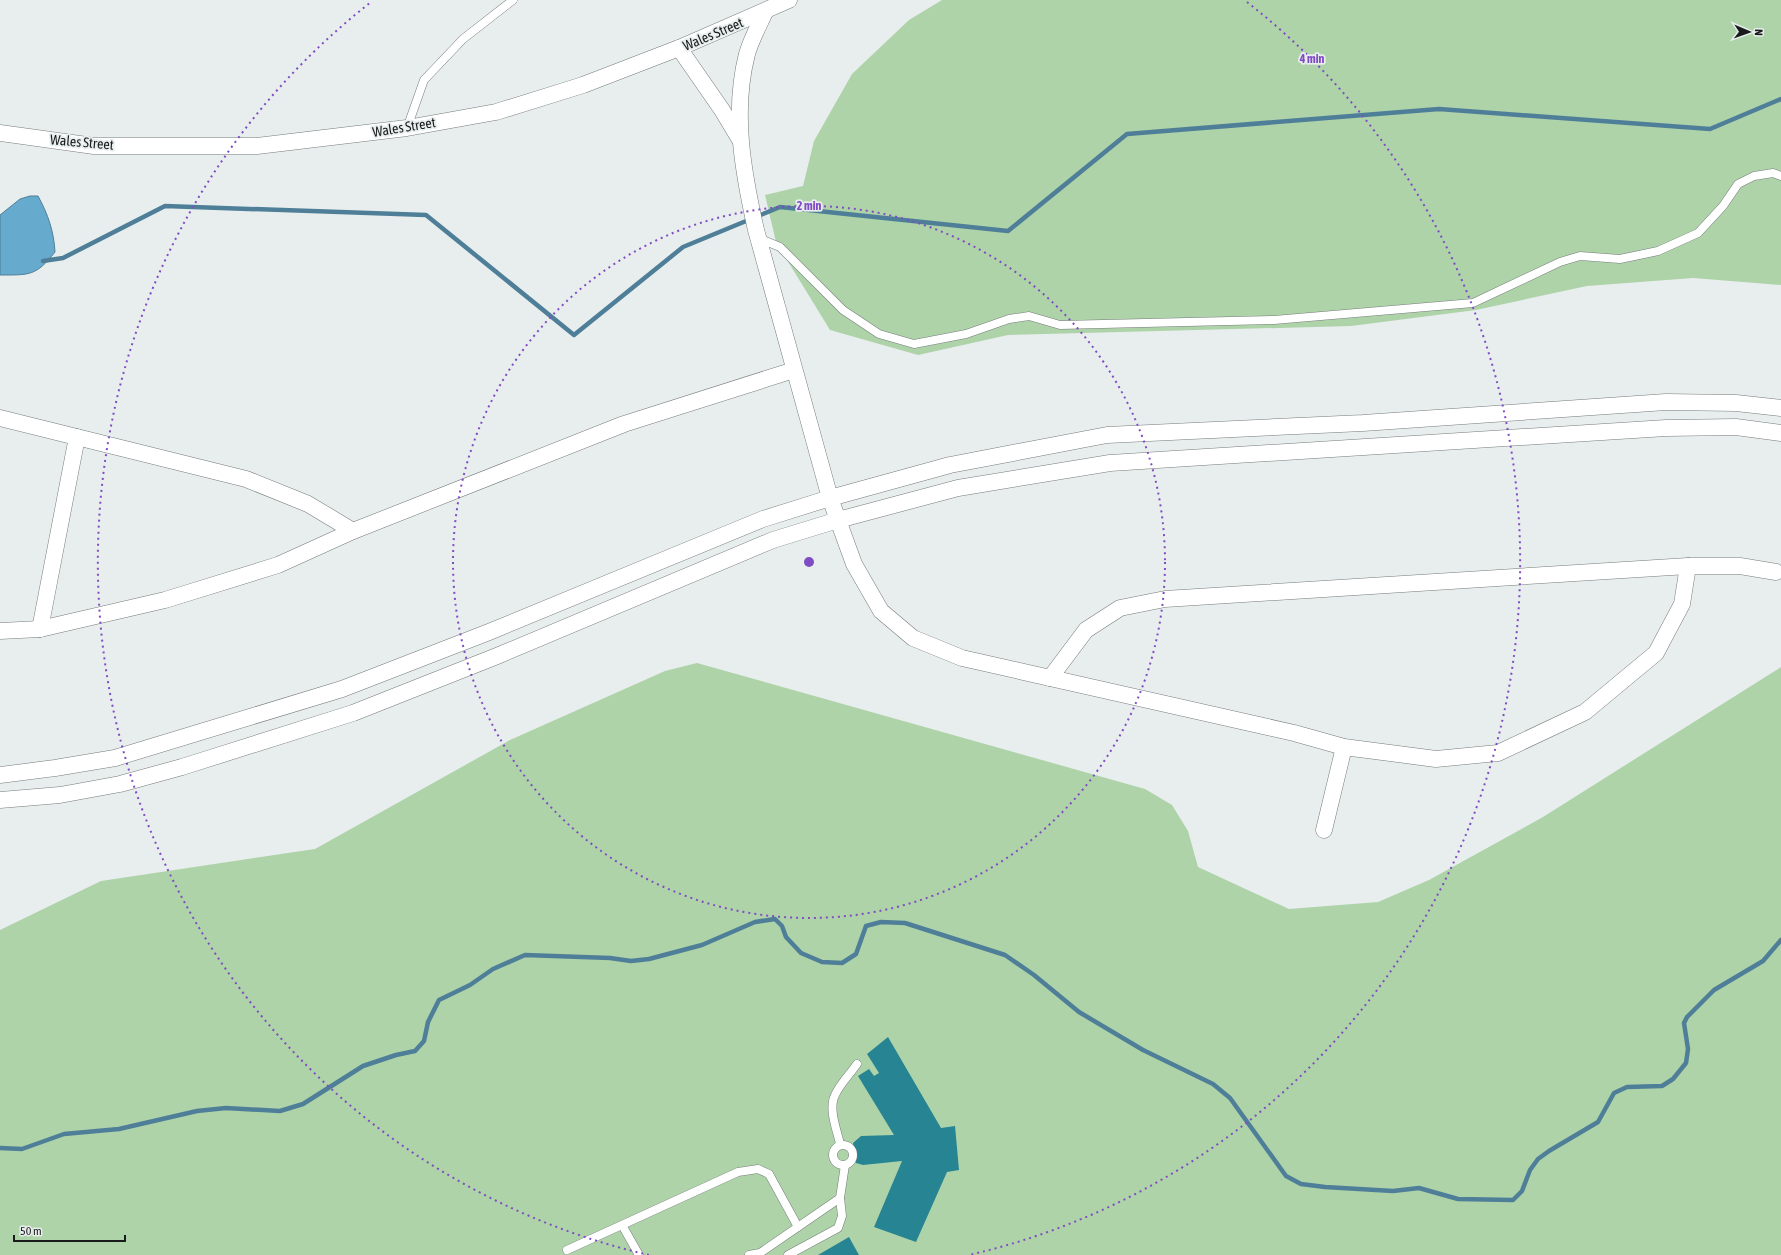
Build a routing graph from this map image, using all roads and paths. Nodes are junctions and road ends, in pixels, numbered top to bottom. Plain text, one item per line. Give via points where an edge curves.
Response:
1 (513, 0) edge
2 (789, 0) edge
3 (765, 12) junction
4 (679, 48) junction
5 (407, 128) junction
6 (0, 133) edge
7 (741, 142) junction
8 (1781, 176) edge
9 (757, 234) junction
10 (794, 370) junction
11 (1781, 408) edge
12 (0, 418) edge
13 (1781, 433) edge
14 (77, 437) junction
15 (830, 498) junction
16 (838, 520) junction
17 (353, 531) junction
18 (1688, 566) junction
19 (1776, 572) dead end
20 (40, 629) junction
21 (0, 631) edge
22 (1050, 678) junction
23 (1344, 747) junction
24 (0, 775) edge
25 (0, 800) edge
26 (1324, 830) dead end
27 (857, 1064) dead end
28 (840, 1144) junction
29 (845, 1165) junction
30 (840, 1198) junction
31 (622, 1225) junction
32 (798, 1227) junction
33 (567, 1250) dead end
34 (760, 1253) junction
35 (639, 1255) edge
36 (749, 1255) edge
37 (771, 1255) edge
38 (788, 1255) edge

1 - 5 lane via 463,39 424,80
2 - 3 street, Wales Street
3 - 4 street, Wales Street
3 - 7 street via 748,53 739,97
4 - 5 street, Wales Street via 583,85 496,112
4 - 7 street
5 - 6 street, Wales Street via 257,146 94,146
7 - 9 street
8 - 9 lane via 1754,176 1738,184 1723,206 1698,233 1658,251 1620,259 1580,256 1560,262 1473,303 1274,320 1060,324 1029,316 1009,319 966,334 914,344 879,334 843,310 780,247
9 - 10 street
10 - 15 street
10 - 17 street via 624,424
11 - 15 street via 1736,403 1666,402 1363,422 1107,435 950,465
12 - 14 street
13 - 16 street via 1736,427 1666,428 1110,463 958,488
14 - 17 street via 246,479 308,504
14 - 20 street
15 - 16 street
15 - 24 street via 763,519 490,632 342,689 115,758
16 - 22 street via 854,564 881,611 913,638 962,658
16 - 25 street via 772,540 496,656 352,712 182,767 120,784 60,795
17 - 20 street via 278,565 166,600
18 - 19 street via 1740,566
18 - 22 street via 1165,598 1120,608 1086,630
18 - 23 street via 1682,604 1656,653 1585,712 1498,753 1436,759
20 - 21 street
22 - 23 street via 1294,733
23 - 26 street
27 - 28 lane via 834,1095 833,1113
28 - 29 lane via 835,1147 832,1157 835,1162
28 - 29 lane via 846,1144 853,1152 853,1158
29 - 30 lane
30 - 32 lane
30 - 38 lane via 842,1216 838,1228
31 - 32 lane via 738,1172 758,1169 769,1174
31 - 33 lane
31 - 35 lane
32 - 34 lane
34 - 36 lane
34 - 37 lane

